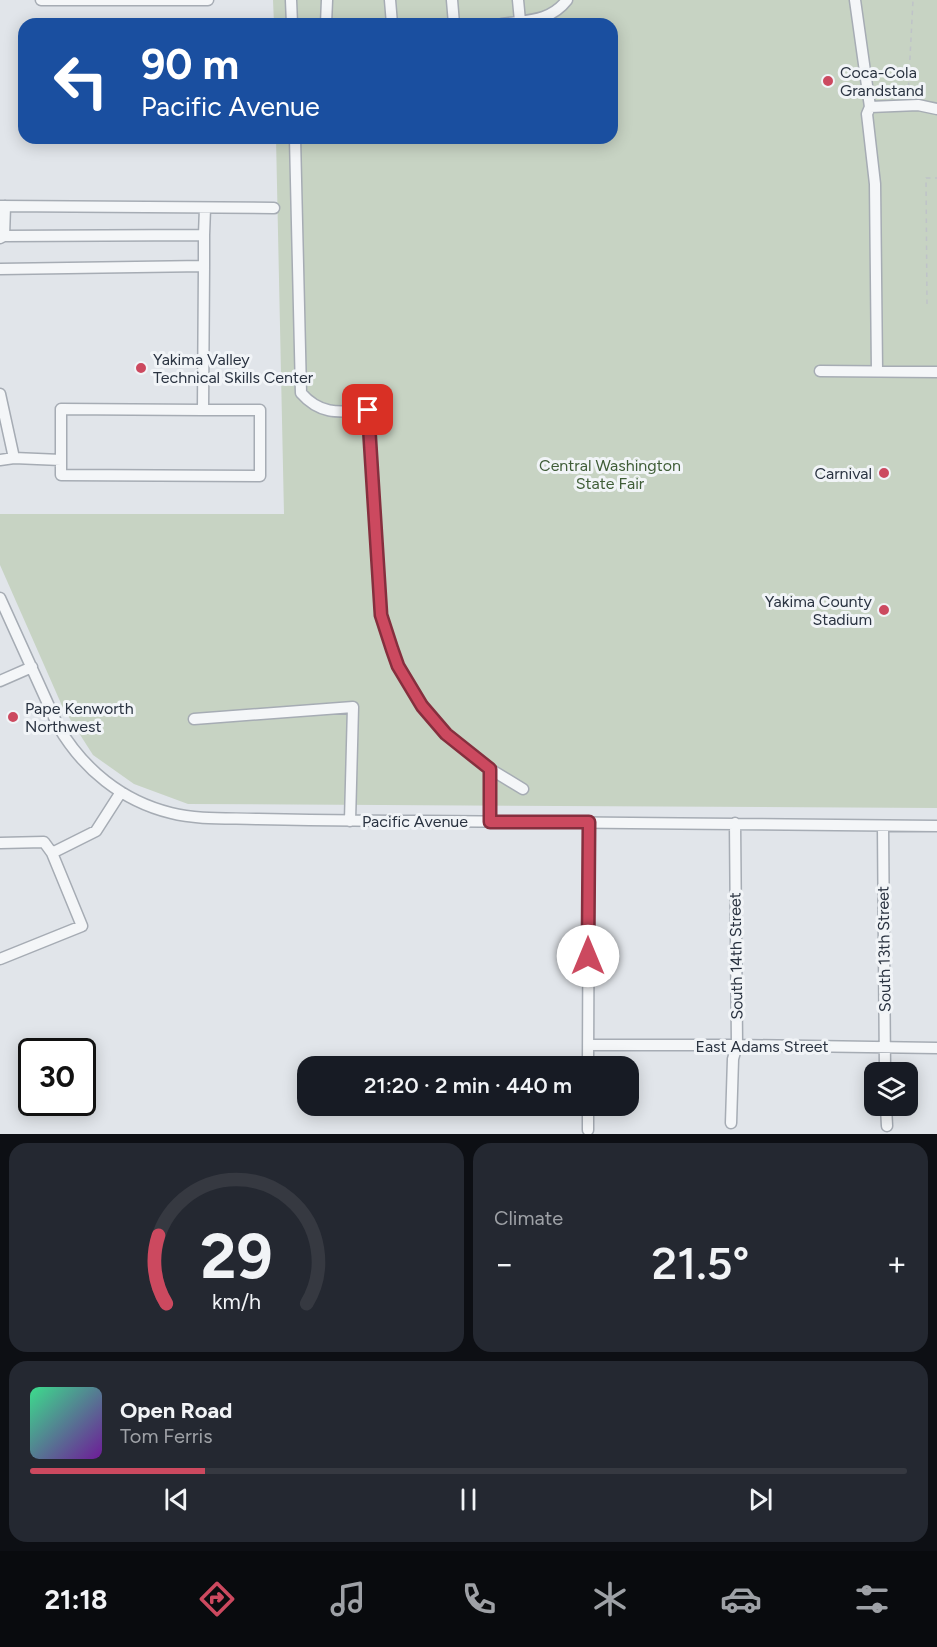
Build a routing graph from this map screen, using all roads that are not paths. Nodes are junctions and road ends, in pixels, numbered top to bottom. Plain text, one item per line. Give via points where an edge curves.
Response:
1 (41, 0) edge
2 (208, 0) edge
3 (291, 0) edge
4 (327, 0) edge
5 (390, 0) edge
6 (452, 0) edge
7 (518, 0) edge
8 (567, 0) edge
9 (855, 0) edge
10 (558, 10) junction
11 (292, 18) edge
12 (326, 18) edge
13 (392, 18) edge
14 (454, 18) edge
15 (520, 18) edge
16 (547, 18) edge
17 (554, 18) edge
18 (870, 107) junction
19 (937, 110) edge
20 (295, 144) edge
21 (2, 206) edge
22 (205, 208) junction
23 (274, 208) dead end
24 (204, 236) junction
25 (2, 237) edge
26 (204, 266) junction
27 (0, 269) edge
28 (820, 371) dead end
29 (877, 371) junction
30 (937, 372) edge
31 (0, 394) edge
32 (203, 410) junction
33 (14, 458) junction
34 (0, 460) edge
35 (61, 460) junction
36 (0, 598) edge
37 (32, 667) junction
38 (0, 681) edge
39 (194, 720) dead end
40 (490, 769) junction
41 (523, 789) dead end
42 (118, 790) junction
43 (350, 821) junction
44 (490, 822) junction
45 (589, 822) junction
46 (735, 823) junction
47 (883, 826) junction
48 (937, 826) edge
49 (0, 843) edge
50 (52, 853) junction
51 (0, 959) edge
52 (588, 1045) junction
53 (737, 1045) junction
54 (885, 1047) junction
55 (937, 1048) edge
56 (588, 1056) edge
57 (885, 1062) edge
58 (588, 1116) edge
59 (886, 1116) edge
60 (731, 1123) dead end
61 (886, 1126) dead end
62 (588, 1130) dead end

1 - 2 street
3 - 11 street
4 - 12 street
5 - 13 street
6 - 14 street
7 - 15 street
8 - 10 street
9 - 18 street
10 - 16 street
10 - 17 street
18 - 19 street via 918,105
18 - 29 street via 867,114 875,184
20 - 40 street via 301,393 310,404 328,410 368,410 381,615 398,666 422,706 446,734
21 - 22 street
21 - 25 street
22 - 23 street
22 - 24 street
24 - 25 street
24 - 26 street
26 - 27 street
26 - 32 street
28 - 29 street
29 - 30 street
31 - 33 street
32 - 35 street via 61,409
32 - 35 street via 260,410 260,476 61,475
33 - 34 street
33 - 35 street
36 - 37 street, Pacific Avenue
37 - 38 street
37 - 42 street, Pacific Avenue via 66,740 86,766
39 - 43 street via 353,707
40 - 41 street
40 - 44 street
42 - 43 street, Pacific Avenue via 154,808 185,816
42 - 50 street via 96,831
43 - 44 street, Pacific Avenue
44 - 45 street, Pacific Avenue
45 - 46 street, Pacific Avenue
45 - 52 street
46 - 47 street, Pacific Avenue
46 - 53 street, South 14th Street
47 - 48 street, Pacific Avenue
47 - 54 street, South 13th Street
49 - 50 street via 44,842
50 - 51 street via 82,926
52 - 53 street, East Adams Street
52 - 56 street
53 - 54 street, East Adams Street
53 - 60 street, South 14th Street
54 - 55 street, East Adams Street
54 - 57 street, South 13th Street
58 - 62 street
59 - 61 street

